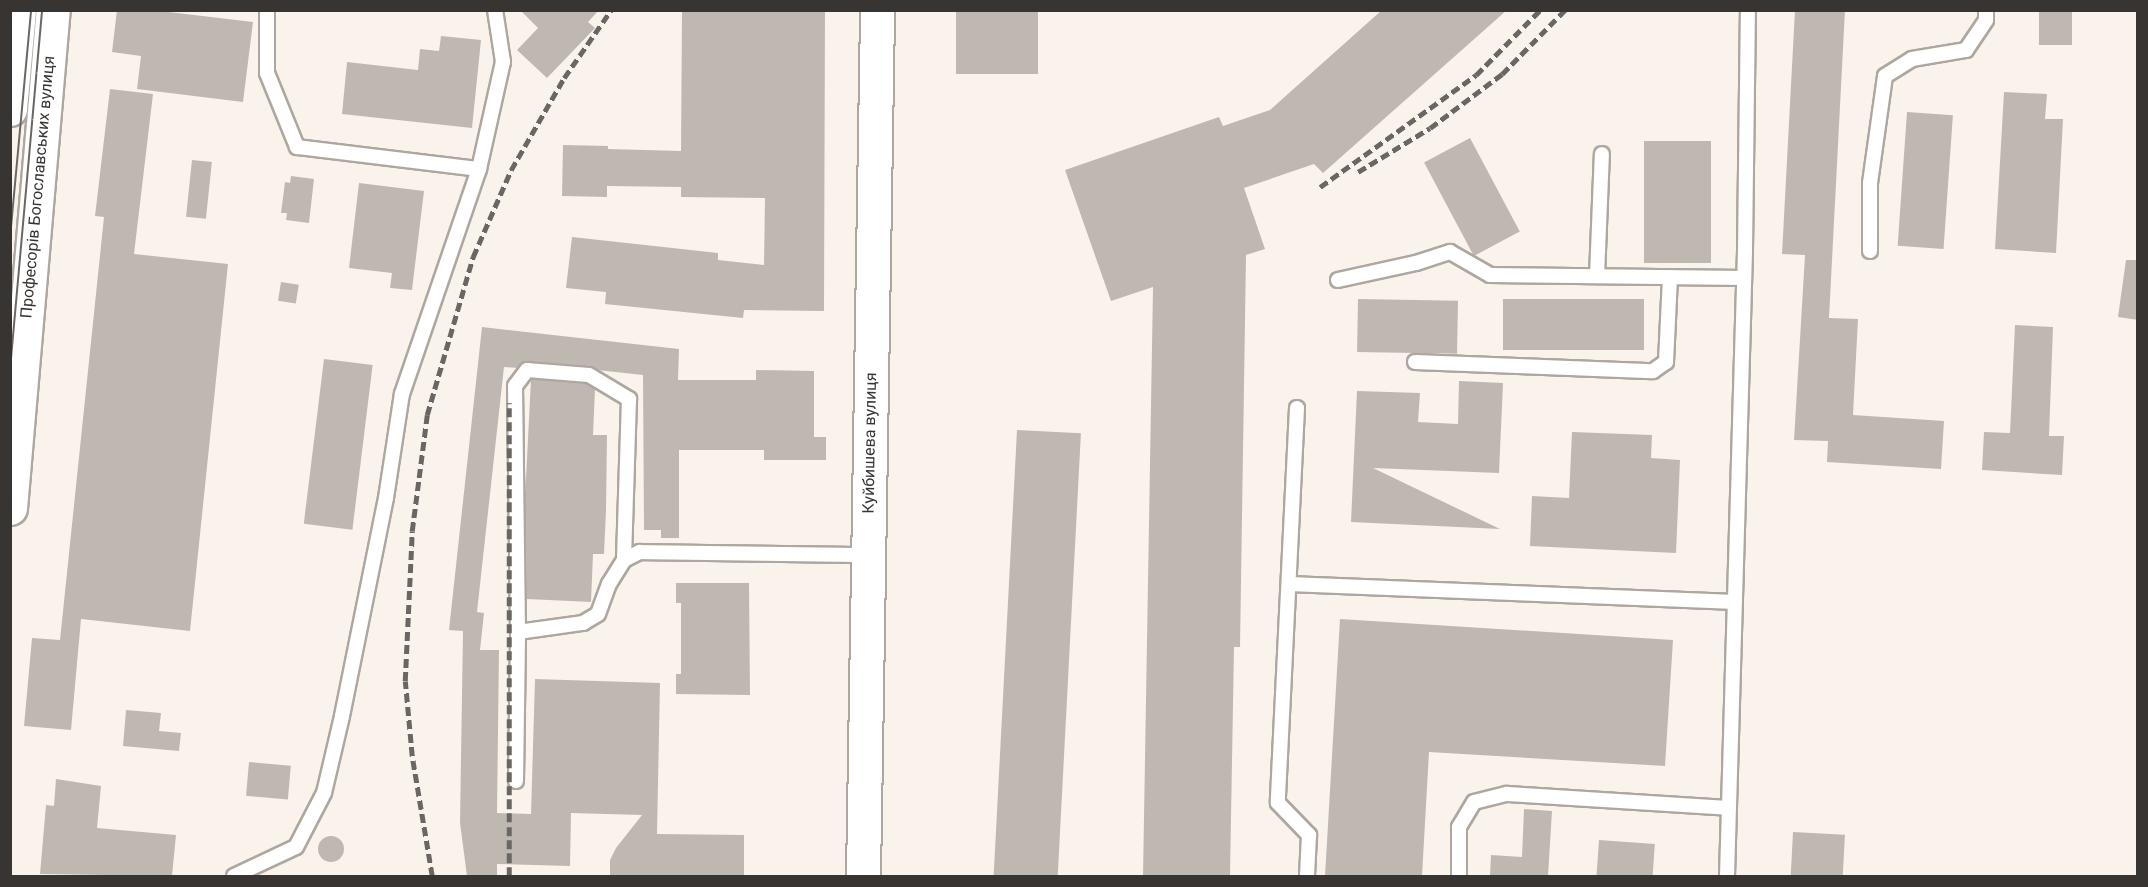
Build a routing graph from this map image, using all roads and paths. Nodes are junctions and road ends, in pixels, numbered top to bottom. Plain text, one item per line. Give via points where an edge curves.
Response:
1 (19, 10) edge
2 (53, 10) edge
3 (267, 10) edge
4 (495, 10) edge
5 (877, 10) edge
6 (1748, 10) edge
7 (1986, 10) edge
8 (10, 109) edge
9 (1602, 154) dead end
10 (479, 169) junction
11 (1870, 251) dead end
12 (1597, 276) junction
13 (1670, 277) junction
14 (1744, 278) junction
15 (1338, 280) dead end
16 (1415, 362) dead end
17 (1297, 408) dead end
18 (10, 508) edge
19 (868, 555) junction
20 (624, 560) junction
21 (1290, 584) junction
22 (1735, 602) junction
23 (518, 632) junction
24 (516, 781) dead end
25 (1729, 808) junction
26 (234, 876) edge
27 (863, 876) edge
28 (1306, 876) edge
29 (1459, 876) edge
30 (1727, 876) edge

1 - 8 main road, Професорів Богославських вулиця
2 - 18 main road, Професорів Богославських вулиця
3 - 10 lane via 267,73 297,147
4 - 10 lane via 503,62
5 - 19 main road, Куйбишева вулиця
6 - 14 lane
7 - 11 lane via 1986,20 1966,50 1912,59 1885,76 1870,183
9 - 12 lane
10 - 26 lane via 402,394 386,498 324,793 296,847
12 - 13 lane
12 - 15 lane via 1490,275 1450,252
13 - 14 lane
13 - 16 lane via 1666,362 1653,371
14 - 22 lane
17 - 21 lane
19 - 20 lane via 640,552
19 - 27 main road, Куйбишева вулиця
20 - 23 lane via 609,584 598,614 583,623
20 - 23 lane via 629,399 589,375 527,370 515,386
21 - 22 lane
21 - 28 lane via 1278,803 1309,836
22 - 25 lane
23 - 24 lane
25 - 29 lane via 1507,794 1474,802 1459,827
25 - 30 lane

